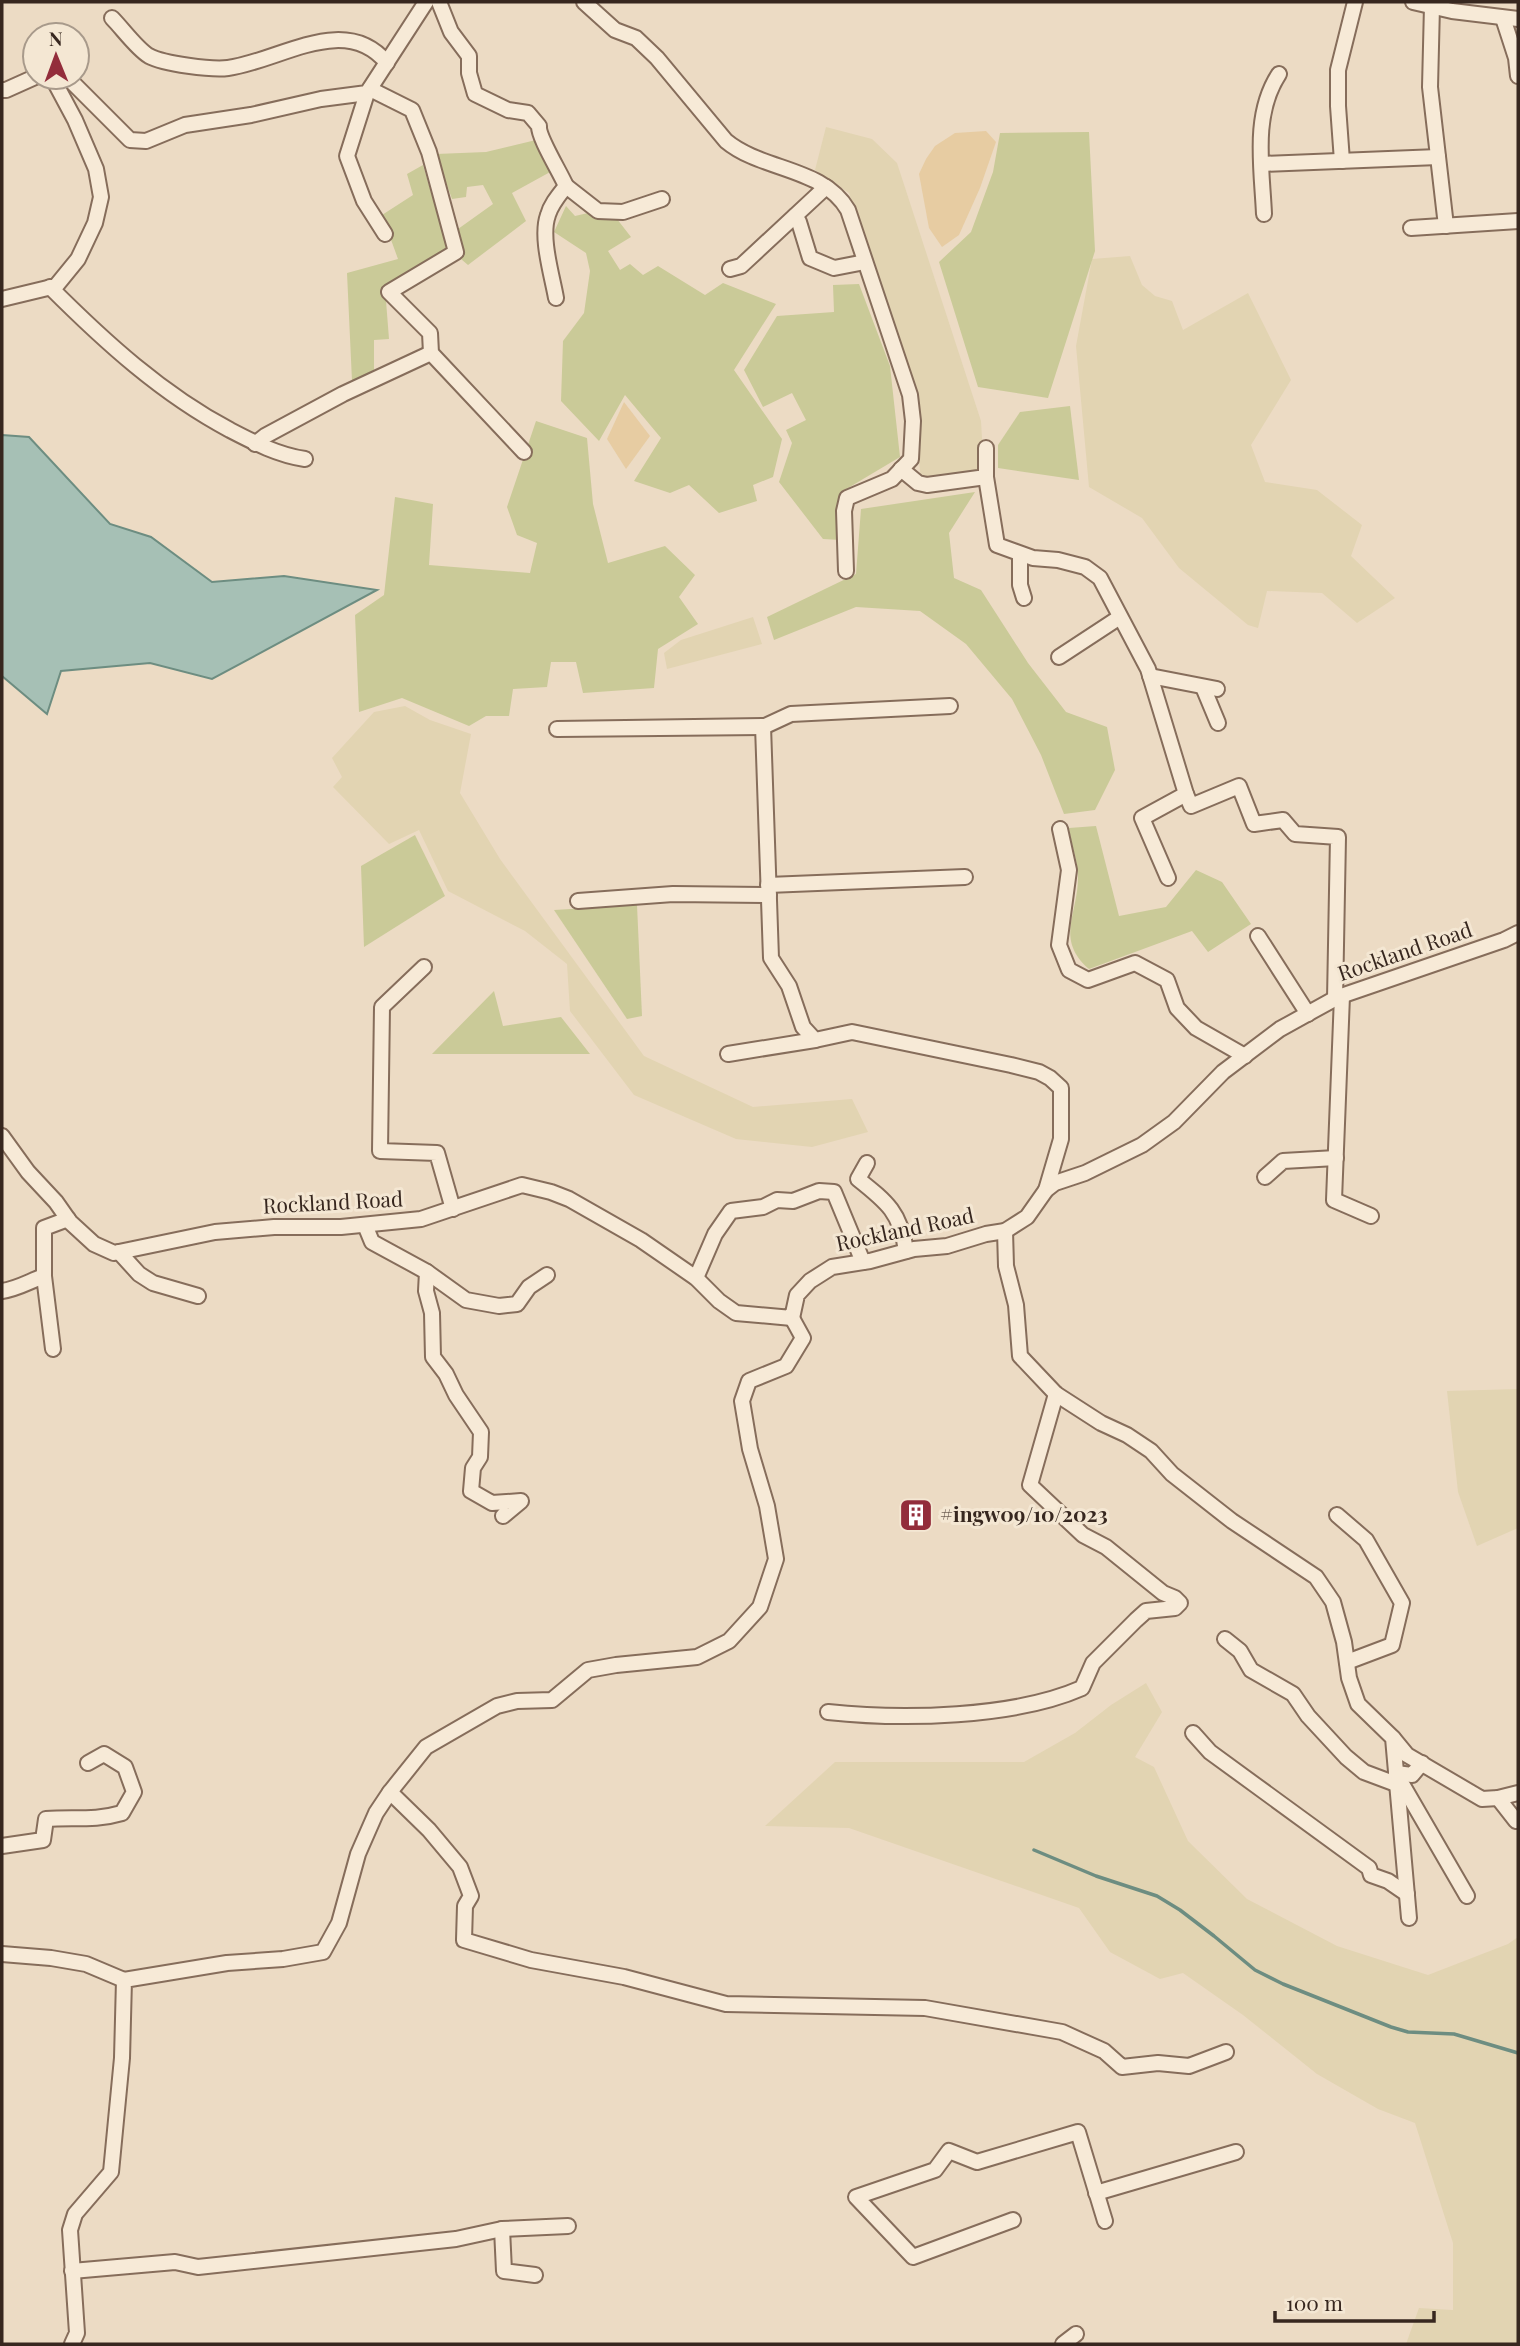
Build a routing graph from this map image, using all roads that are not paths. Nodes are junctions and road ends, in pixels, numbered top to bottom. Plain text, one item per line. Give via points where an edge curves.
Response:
1 (426, 2) edge
2 (439, 2) edge
3 (584, 2) edge
4 (1355, 2) edge
5 (1413, 2) edge
6 (1432, 6) junction
7 (112, 18) dead end
8 (1503, 18) junction
9 (1518, 19) edge
10 (387, 62) junction
11 (1279, 74) dead end
12 (1518, 76) edge
13 (21, 83) edge
14 (2, 90) edge
15 (62, 91) edge
16 (81, 91) edge
17 (368, 91) junction
18 (1438, 158) junction
19 (1342, 161) junction
20 (1262, 164) junction
21 (566, 186) junction
22 (826, 187) junction
23 (662, 199) dead end
24 (1264, 214) dead end
25 (794, 216) junction
26 (1518, 221) edge
27 (1446, 226) junction
28 (1411, 228) dead end
29 (385, 234) dead end
30 (865, 262) junction
31 (730, 269) dead end
32 (50, 288) junction
33 (556, 298) dead end
34 (2, 299) edge
35 (431, 353) junction
36 (256, 444) junction
37 (986, 448) dead end
38 (524, 452) dead end
39 (305, 459) dead end
40 (901, 469) junction
41 (986, 477) junction
42 (1020, 554) junction
43 (846, 570) dead end
44 (1024, 598) dead end
45 (1120, 617) junction
46 (1059, 657) dead end
47 (1150, 676) junction
48 (950, 706) dead end
49 (1218, 723) dead end
50 (763, 726) junction
51 (1186, 794) junction
52 (1060, 829) dead end
53 (965, 877) dead end
54 (1168, 878) dead end
55 (768, 890) junction
56 (578, 901) dead end
57 (1518, 933) edge
58 (1258, 936) dead end
59 (424, 967) dead end
60 (1339, 997) junction
61 (1308, 1014) junction
62 (815, 1040) junction
63 (728, 1054) dead end
64 (1245, 1056) junction
65 (2, 1136) edge
66 (1336, 1158) junction
67 (867, 1163) dead end
68 (1265, 1177) dead end
69 (1046, 1190) junction
70 (453, 1209) junction
71 (1371, 1216) dead end
72 (68, 1219) junction
73 (365, 1225) junction
74 (1005, 1231) junction
75 (906, 1251) junction
76 (119, 1252) junction
77 (863, 1262) junction
78 (427, 1272) junction
79 (547, 1275) dead end
80 (44, 1276) junction
81 (696, 1278) junction
82 (2, 1291) edge
83 (198, 1296) dead end
84 (792, 1318) junction
85 (53, 1349) dead end
86 (1056, 1394) junction
87 (503, 1516) dead end
88 (1337, 1516) dead end
89 (1225, 1639) dead end
90 (1347, 1662) junction
91 (828, 1712) dead end
92 (1194, 1733) dead end
93 (1393, 1738) junction
94 (88, 1763) dead end
95 (1422, 1763) junction
96 (1396, 1778) junction
97 (390, 1791) junction
98 (1518, 1793) edge
99 (1497, 1798) junction
100 (1517, 1821) edge
101 (2, 1846) edge
102 (1406, 1894) junction
103 (1467, 1896) dead end
104 (1409, 1918) dead end
105 (2, 1954) edge
106 (124, 1980) junction
107 (1226, 2052) dead end
108 (1236, 2152) dead end
109 (1096, 2193) junction
110 (1013, 2220) dead end
111 (1105, 2221) dead end
112 (568, 2225) dead end
113 (502, 2229) junction
114 (72, 2271) junction
115 (535, 2275) dead end
116 (1076, 2334) dead end
117 (72, 2344) edge
118 (1063, 2344) edge

1 - 10 street
2 - 21 street via 469,56 475,94 508,110 527,113 539,126 538,134
3 - 22 street via 657,58 738,152
4 - 19 street via 1338,70
5 - 6 street
6 - 8 street
6 - 18 street via 1430,87
7 - 10 street via 149,55 174,64 228,68 344,38 376,49
8 - 9 street
8 - 12 street
10 - 17 street
11 - 20 street via 1263,110
13 - 14 street
15 - 32 street via 96,169 100,197 95,223 78,259
16 - 17 street via 130,140 146,141 185,125
17 - 29 street via 347,156 364,201
17 - 35 street via 412,110 429,152 456,252 389,292 430,333
18 - 19 street
18 - 27 street
19 - 20 street
20 - 24 street
21 - 23 street via 598,211 623,212
21 - 33 street via 547,217
22 - 25 street
22 - 30 street via 848,210
25 - 30 street via 810,258 834,268
25 - 31 street via 741,266
26 - 27 street
27 - 28 street
30 - 40 street via 910,395 913,450 911,460
32 - 34 street
32 - 36 street via 102,339 194,411
35 - 36 street via 343,394
35 - 38 street
36 - 39 street
37 - 41 street
40 - 41 street via 927,485
40 - 43 street via 892,479 847,498
41 - 42 street via 998,545
42 - 44 street
42 - 45 street via 1085,567 1100,578
45 - 46 street
45 - 47 street
47 - 49 street via 1210,688
47 - 51 street
48 - 50 street via 791,714
50 - 50 street via 763,727 557,730 557,729
50 - 55 street
51 - 54 street via 1142,818
51 - 60 street via 1191,806 1239,786 1254,824 1283,820 1295,834 1338,836
52 - 64 street via 1069,870 1059,945 1069,970 1088,979 1135,963 1167,980 1177,1008 1196,1028
53 - 55 street
55 - 56 street
55 - 62 street via 771,958 789,986 803,1027
57 - 60 street, Rockland Road
58 - 61 street
59 - 70 street via 382,1007 380,1151 438,1153
60 - 61 street, Rockland Road
60 - 66 street
61 - 64 street, Rockland Road
62 - 63 street
62 - 69 street via 852,1032 1011,1065 1051,1078 1060,1088 1060,1139
64 - 69 street, Rockland Road via 1142,1146
65 - 72 street
66 - 68 street via 1283,1161
66 - 71 street via 1334,1200
67 - 75 street via 858,1179 888,1203 903,1231
69 - 74 street, Rockland Road via 1027,1217
70 - 73 street, Rockland Road via 421,1219
70 - 81 street, Rockland Road via 522,1185 551,1192 641,1240
72 - 76 street via 94,1244
72 - 80 street via 44,1228
73 - 76 street, Rockland Road via 215,1232
73 - 78 street via 372,1242
74 - 75 street, Rockland Road via 947,1247
74 - 86 street via 1020,1356
75 - 77 street, Rockland Road
76 - 83 street via 153,1283
77 - 81 street via 834,1192 819,1191 793,1201 777,1200 763,1207 731,1211 715,1234
77 - 84 street, Rockland Road via 832,1267 810,1281 797,1295
78 - 79 street via 466,1300 499,1306 517,1304 529,1287
78 - 87 street via 433,1357 481,1432 471,1491 492,1503 521,1501
80 - 82 street
80 - 85 street
81 - 84 street, Rockland Road via 736,1313
84 - 97 street via 803,1338 786,1366 749,1381 742,1401 776,1559 761,1606 729,1641 697,1657 588,1670 552,1700 507,1703 477,1715 426,1747
86 - 90 street via 1151,1451 1172,1474 1232,1521 1317,1577 1333,1602
86 - 91 street via 1030,1485 1083,1535 1180,1603 1175,1608 1146,1611 1093,1663 1082,1688 1063,1696 975,1712 875,1717
88 - 90 street via 1366,1539 1402,1603 1392,1645
89 - 96 street via 1240,1651 1251,1670 1293,1694 1317,1726 1364,1772
90 - 93 street via 1358,1704
92 - 102 street via 1210,1752 1369,1868 1371,1875
93 - 95 street via 1407,1755
93 - 96 street
94 - 101 street via 104,1754 125,1767 134,1792 122,1813 101,1819 46,1819 43,1840
95 - 96 street via 1412,1775
95 - 99 street via 1482,1799
96 - 102 street
96 - 103 street
97 - 106 street via 358,1854 339,1923 323,1952
97 - 107 street via 460,1867 471,1896 465,1906 464,1940 726,2004 925,2008 1062,2032 1104,2051 1122,2067 1189,2066
98 - 99 street
99 - 100 street
102 - 104 street
105 - 106 street via 86,1965
106 - 114 street via 111,2172 75,2214 70,2230
108 - 109 street
109 - 110 street via 1077,2132 976,2162 950,2151 935,2170 856,2197 913,2258
109 - 111 street
112 - 113 street
113 - 114 street via 456,2239 198,2267 175,2262
113 - 115 street via 504,2271
114 - 117 street via 77,2333
116 - 118 street

